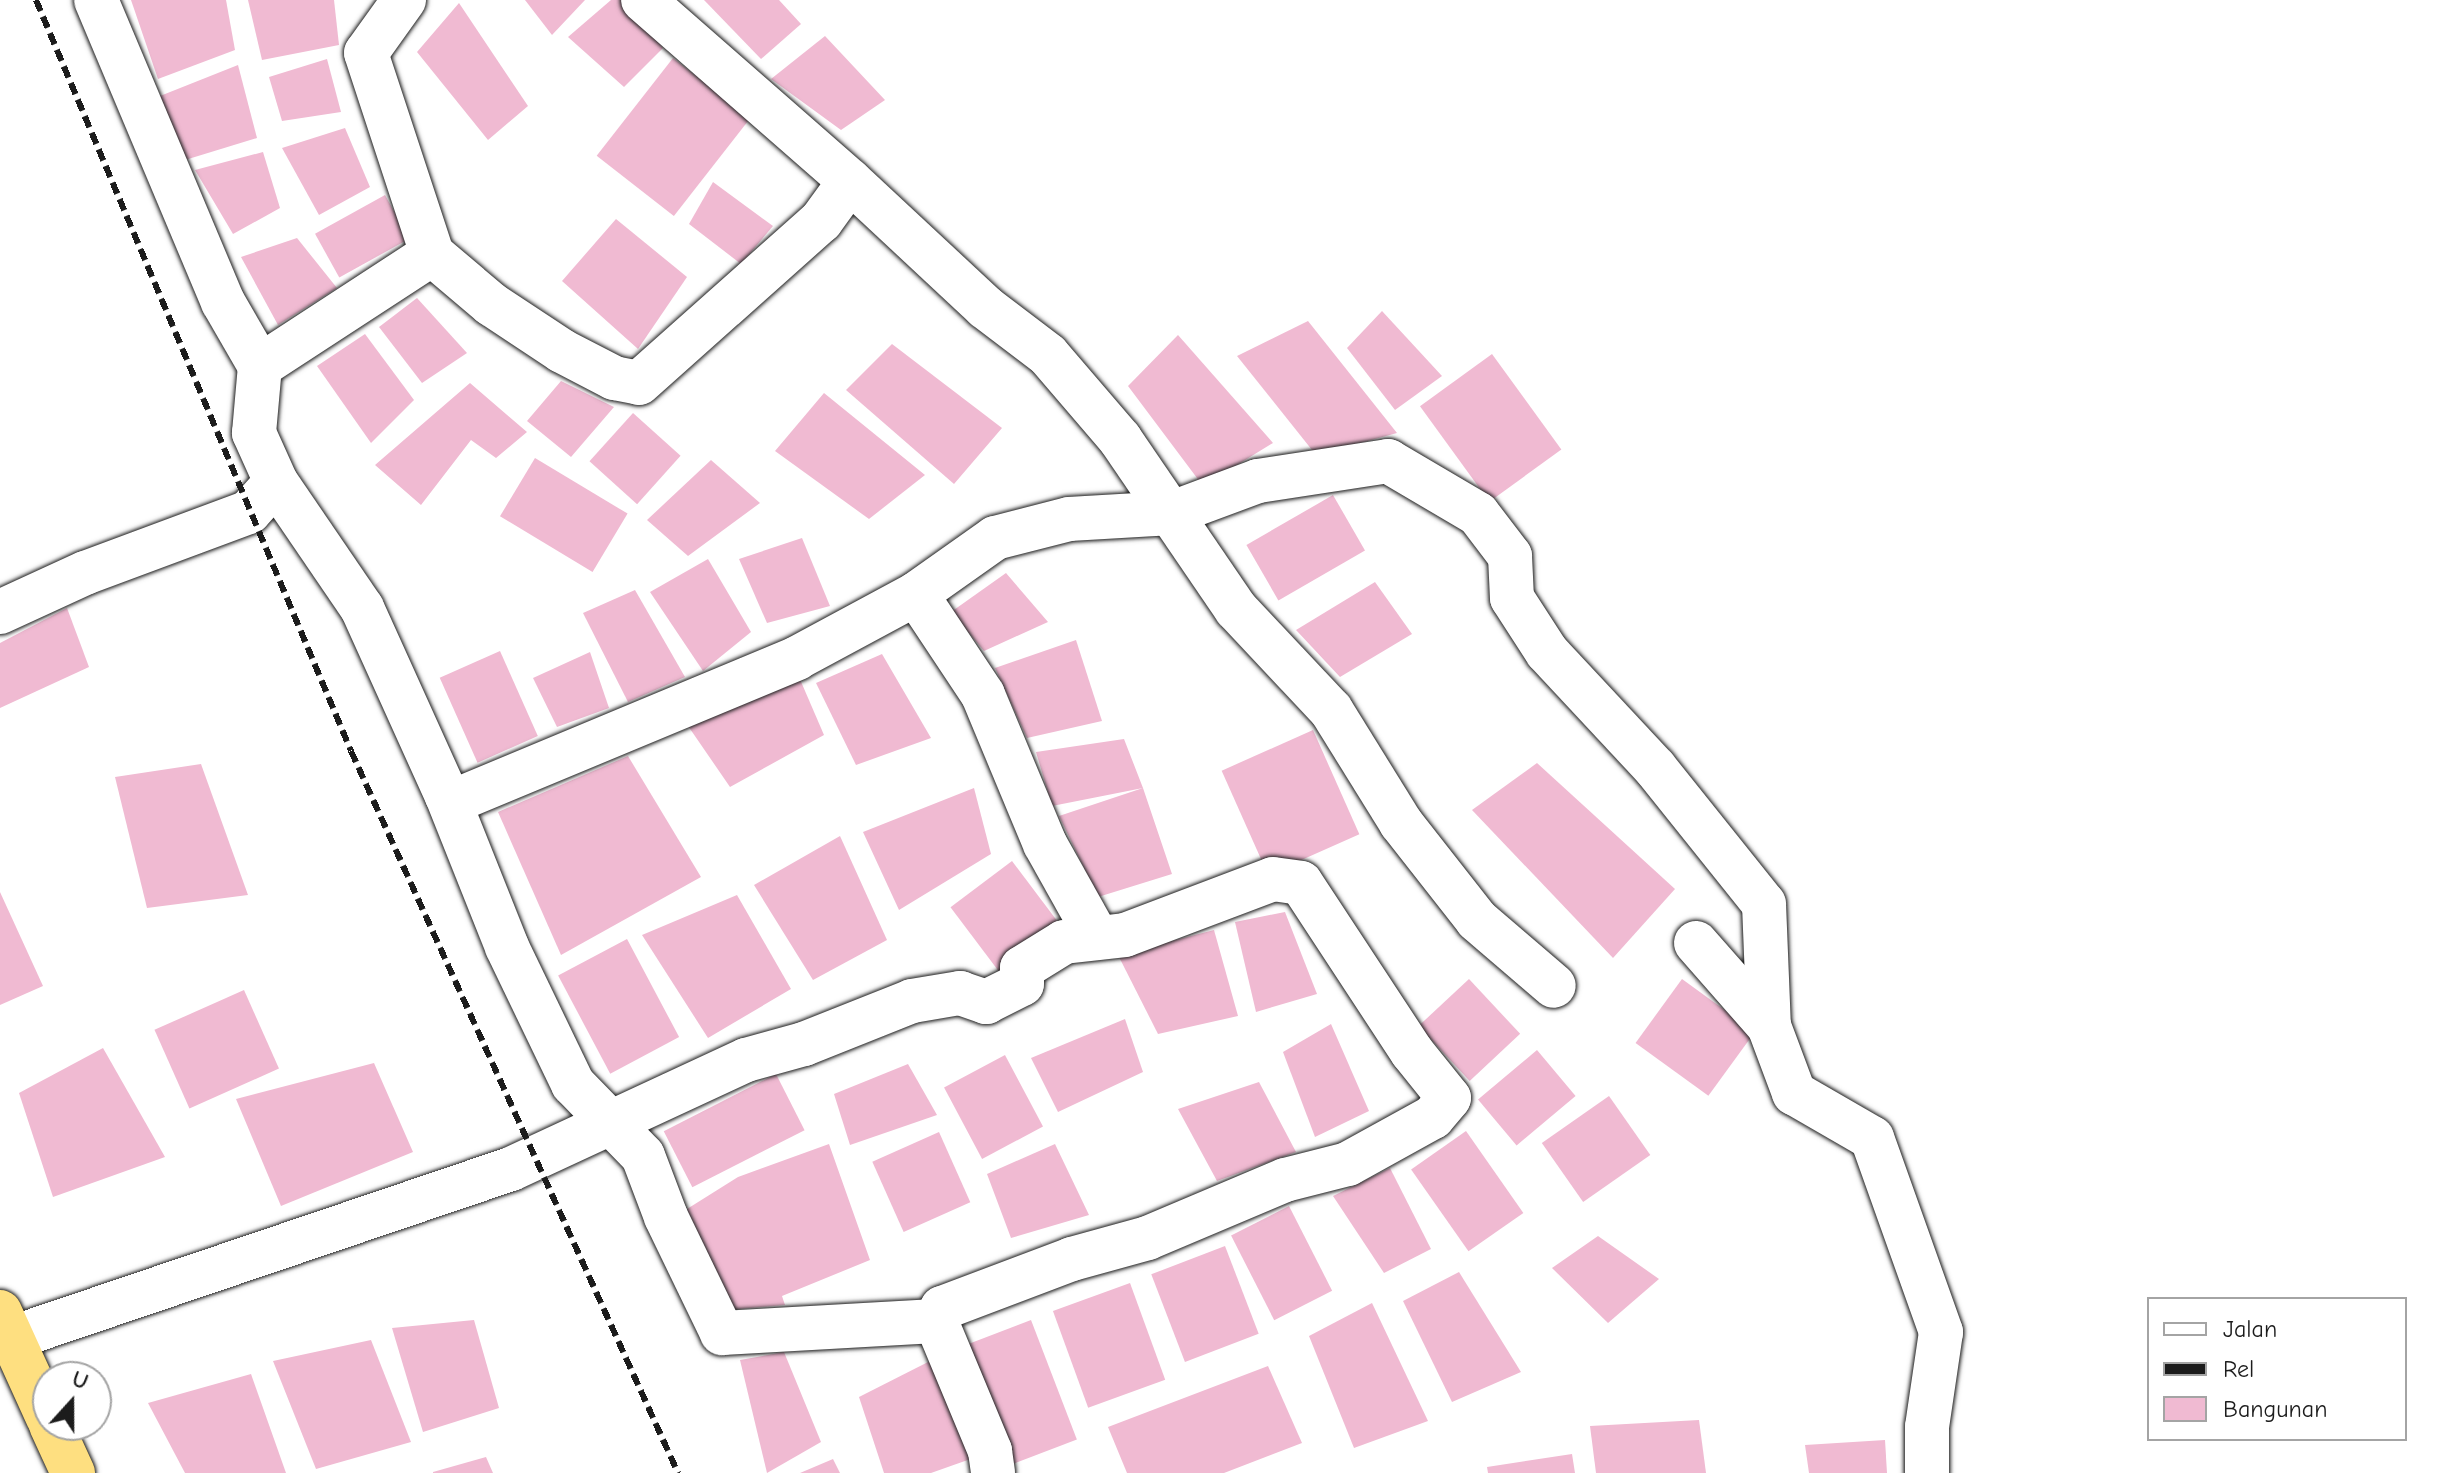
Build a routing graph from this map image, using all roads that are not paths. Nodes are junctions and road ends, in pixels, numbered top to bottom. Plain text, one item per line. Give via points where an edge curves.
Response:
1 (96, 0) edge
2 (404, 0) edge
3 (643, 0) edge
4 (850, 181) junction
5 (432, 254) junction
6 (260, 366) junction
7 (276, 482) junction
8 (1172, 513) junction
9 (916, 594) junction
10 (0, 612) edge
11 (447, 796) junction
12 (1097, 937) junction
13 (1696, 943) dead end
14 (1554, 986) dead end
15 (1769, 1026) junction
16 (614, 1124) junction
17 (936, 1321) junction
18 (6, 1325) edge
19 (32, 1383) edge
20 (58, 1441) edge
21 (73, 1473) edge
22 (993, 1473) edge
23 (1927, 1473) edge

1 - 6 street via 223,302
2 - 5 street via 366,53
3 - 4 street
4 - 5 street via 821,221 639,383 614,378 562,351 491,304
4 - 8 street via 985,307 1048,355 1120,439
5 - 6 street
6 - 7 street via 254,433
7 - 10 street via 249,512 85,573
7 - 11 street via 362,608
8 - 9 street via 1069,519 995,538
8 - 14 street via 1236,609 1331,710 1401,823 1477,920
8 - 15 street via 1258,481 1388,461 1478,514 1510,556 1512,598 1547,652 1655,768 1764,904
9 - 11 street via 797,658 717,688 649,723 571,749 459,799
9 - 12 street via 983,695 1045,844
11 - 16 street via 507,947 573,1084
12 - 16 street via 1064,942 1022,968 1022,984 986,1002 960,993 912,1001 804,1044 746,1060
12 - 17 street via 1125,935 1200,902 1273,879 1301,883 1412,1052 1449,1098 1433,1117 1348,1164 1285,1180 1148,1238 1072,1259 942,1308
13 - 15 street
15 - 23 street via 1794,1093 1872,1138 1903,1215 1941,1332 1927,1427
16 - 17 street via 643,1156 722,1333
16 - 18 street via 511,1169
17 - 22 street via 990,1451
18 - 19 highway
20 - 21 highway

